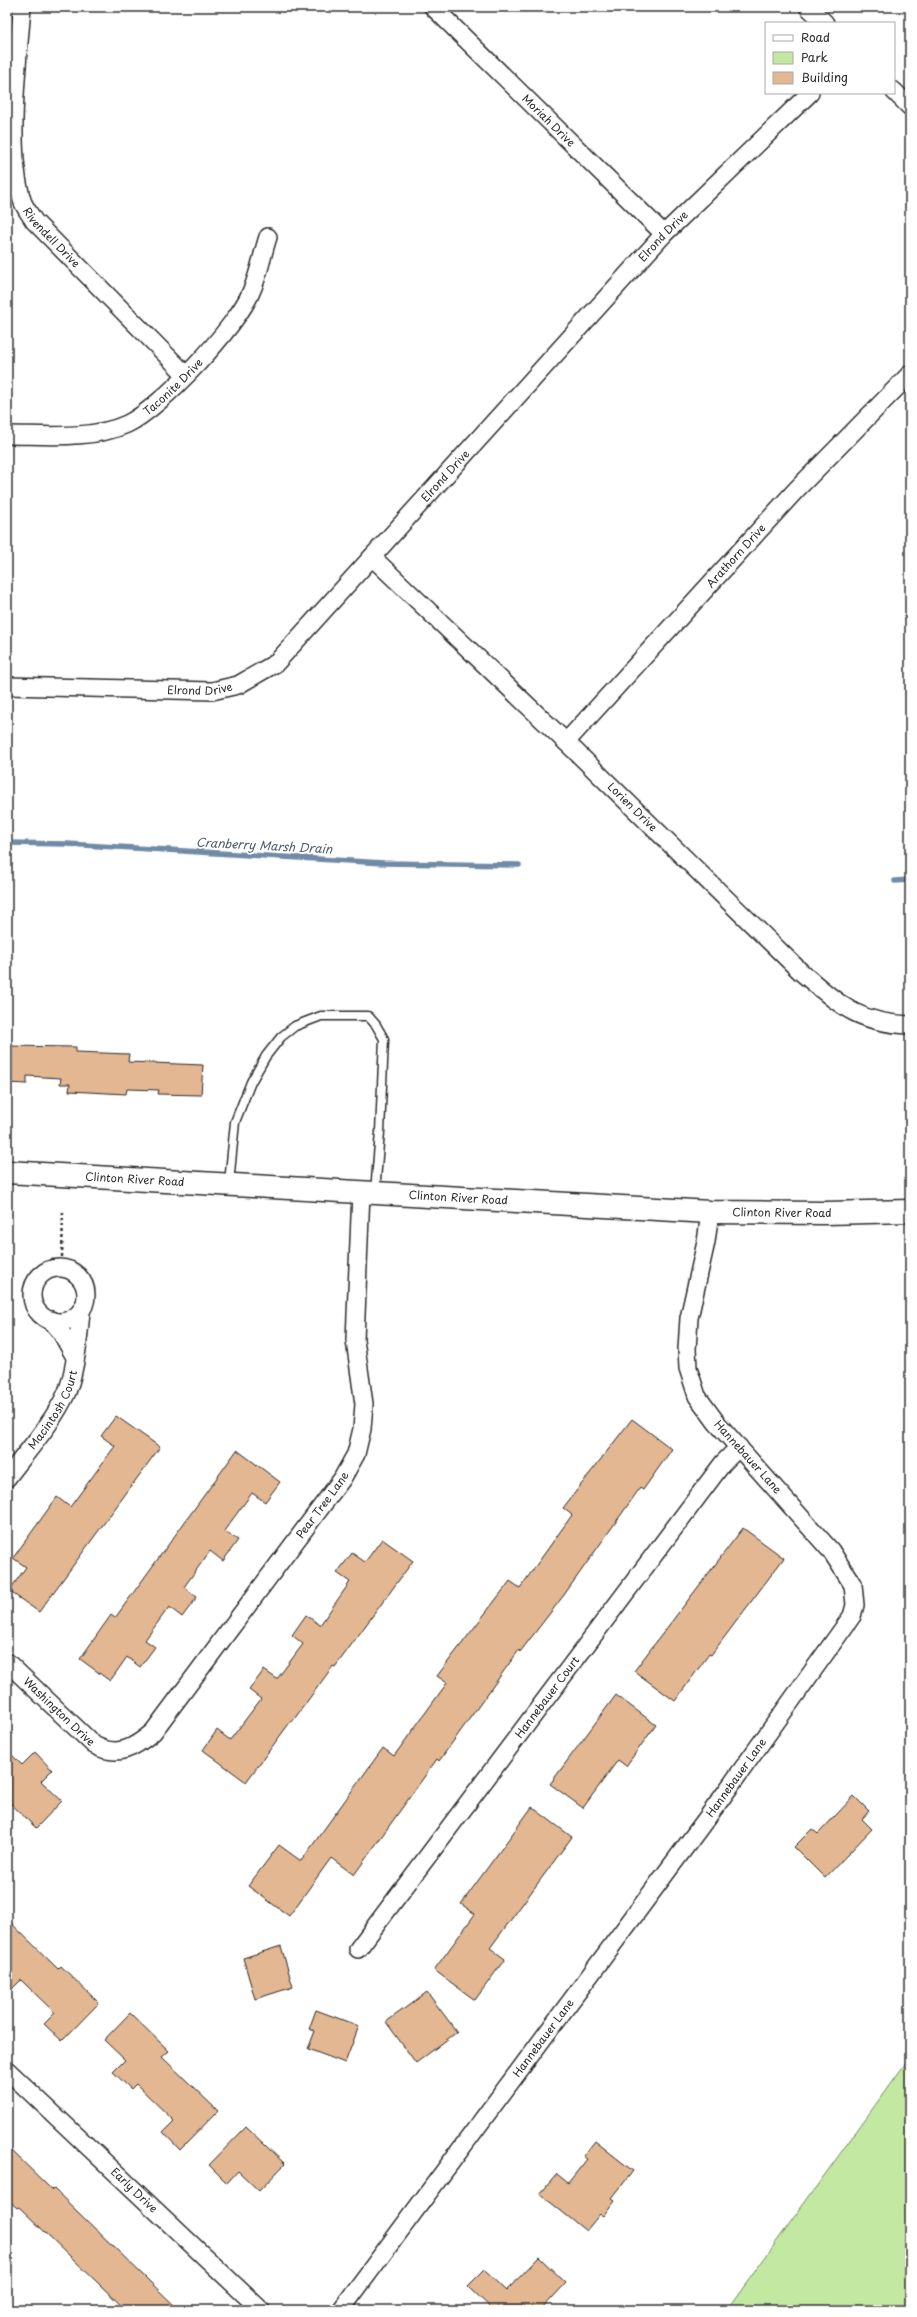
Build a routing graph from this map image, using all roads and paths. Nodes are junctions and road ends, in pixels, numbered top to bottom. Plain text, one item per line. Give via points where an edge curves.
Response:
1 (22, 7) edge
2 (433, 7) edge
3 (808, 7) edge
4 (823, 22) edge
5 (895, 92) edge
6 (809, 94) edge
7 (910, 107) edge
8 (664, 234) junction
9 (268, 237) dead end
10 (910, 374) edge
11 (186, 376) junction
12 (7, 436) edge
13 (372, 557) junction
14 (7, 686) edge
15 (566, 742) junction
16 (910, 1025) edge
17 (7, 1172) edge
18 (229, 1183) junction
19 (368, 1192) junction
20 (63, 1210) dead end
21 (910, 1211) edge
22 (710, 1212) junction
23 (62, 1257) dead end
24 (81, 1311) junction
25 (51, 1320) junction
26 (75, 1357) junction
27 (739, 1448) junction
28 (7, 1478) edge
29 (7, 1662) edge
30 (117, 1752) joint
31 (358, 1949) dead end
32 (7, 2070) edge
33 (261, 2310) edge
34 (341, 2310) edge

1 - 11 street, Rivendell Drive via 16,88 15,149 22,202 34,221
2 - 8 street, Moriah Drive
3 - 4 street
5 - 7 street
6 - 8 street, Elrond Drive
8 - 13 street, Elrond Drive
9 - 11 street, Taconite Drive via 252,292 243,309
10 - 15 street, Arathorn Drive via 796,490
11 - 12 street, Taconite Drive via 145,413 127,424 101,432
13 - 14 street, Elrond Drive via 286,654 260,674 238,685 212,691
13 - 15 street, Lorien Drive
15 - 16 street, Lorien Drive via 801,972 828,995 864,1018 887,1024
17 - 18 street, Clinton River Road
18 - 19 street, Clinton River Road
18 - 19 lane via 235,1122 251,1082 281,1037 295,1026 321,1016 368,1016 384,1039 380,1132
19 - 22 street, Clinton River Road
19 - 30 street, Pear Tree Lane via 355,1340 364,1404 356,1454 342,1479 153,1732 140,1743
20 - 23 path
21 - 22 street, Clinton River Road
22 - 27 street, Hannebauer Lane via 689,1318 688,1368 698,1396
24 - 25 street via 68,1321
24 - 25 street, Macintosh Court via 86,1293 79,1276 72,1271 53,1269 38,1279 33,1295 38,1311
24 - 26 street, Macintosh Court
25 - 26 street, Macintosh Court
26 - 28 street, Macintosh Court via 67,1391 54,1414
27 - 31 street, Hannebauer Court via 723,1463
27 - 34 street, Hannebauer Lane via 831,1551 853,1585 855,1605 852,1616 718,1803
29 - 30 street, Washington Drive via 94,1745
32 - 33 street, Early Drive

